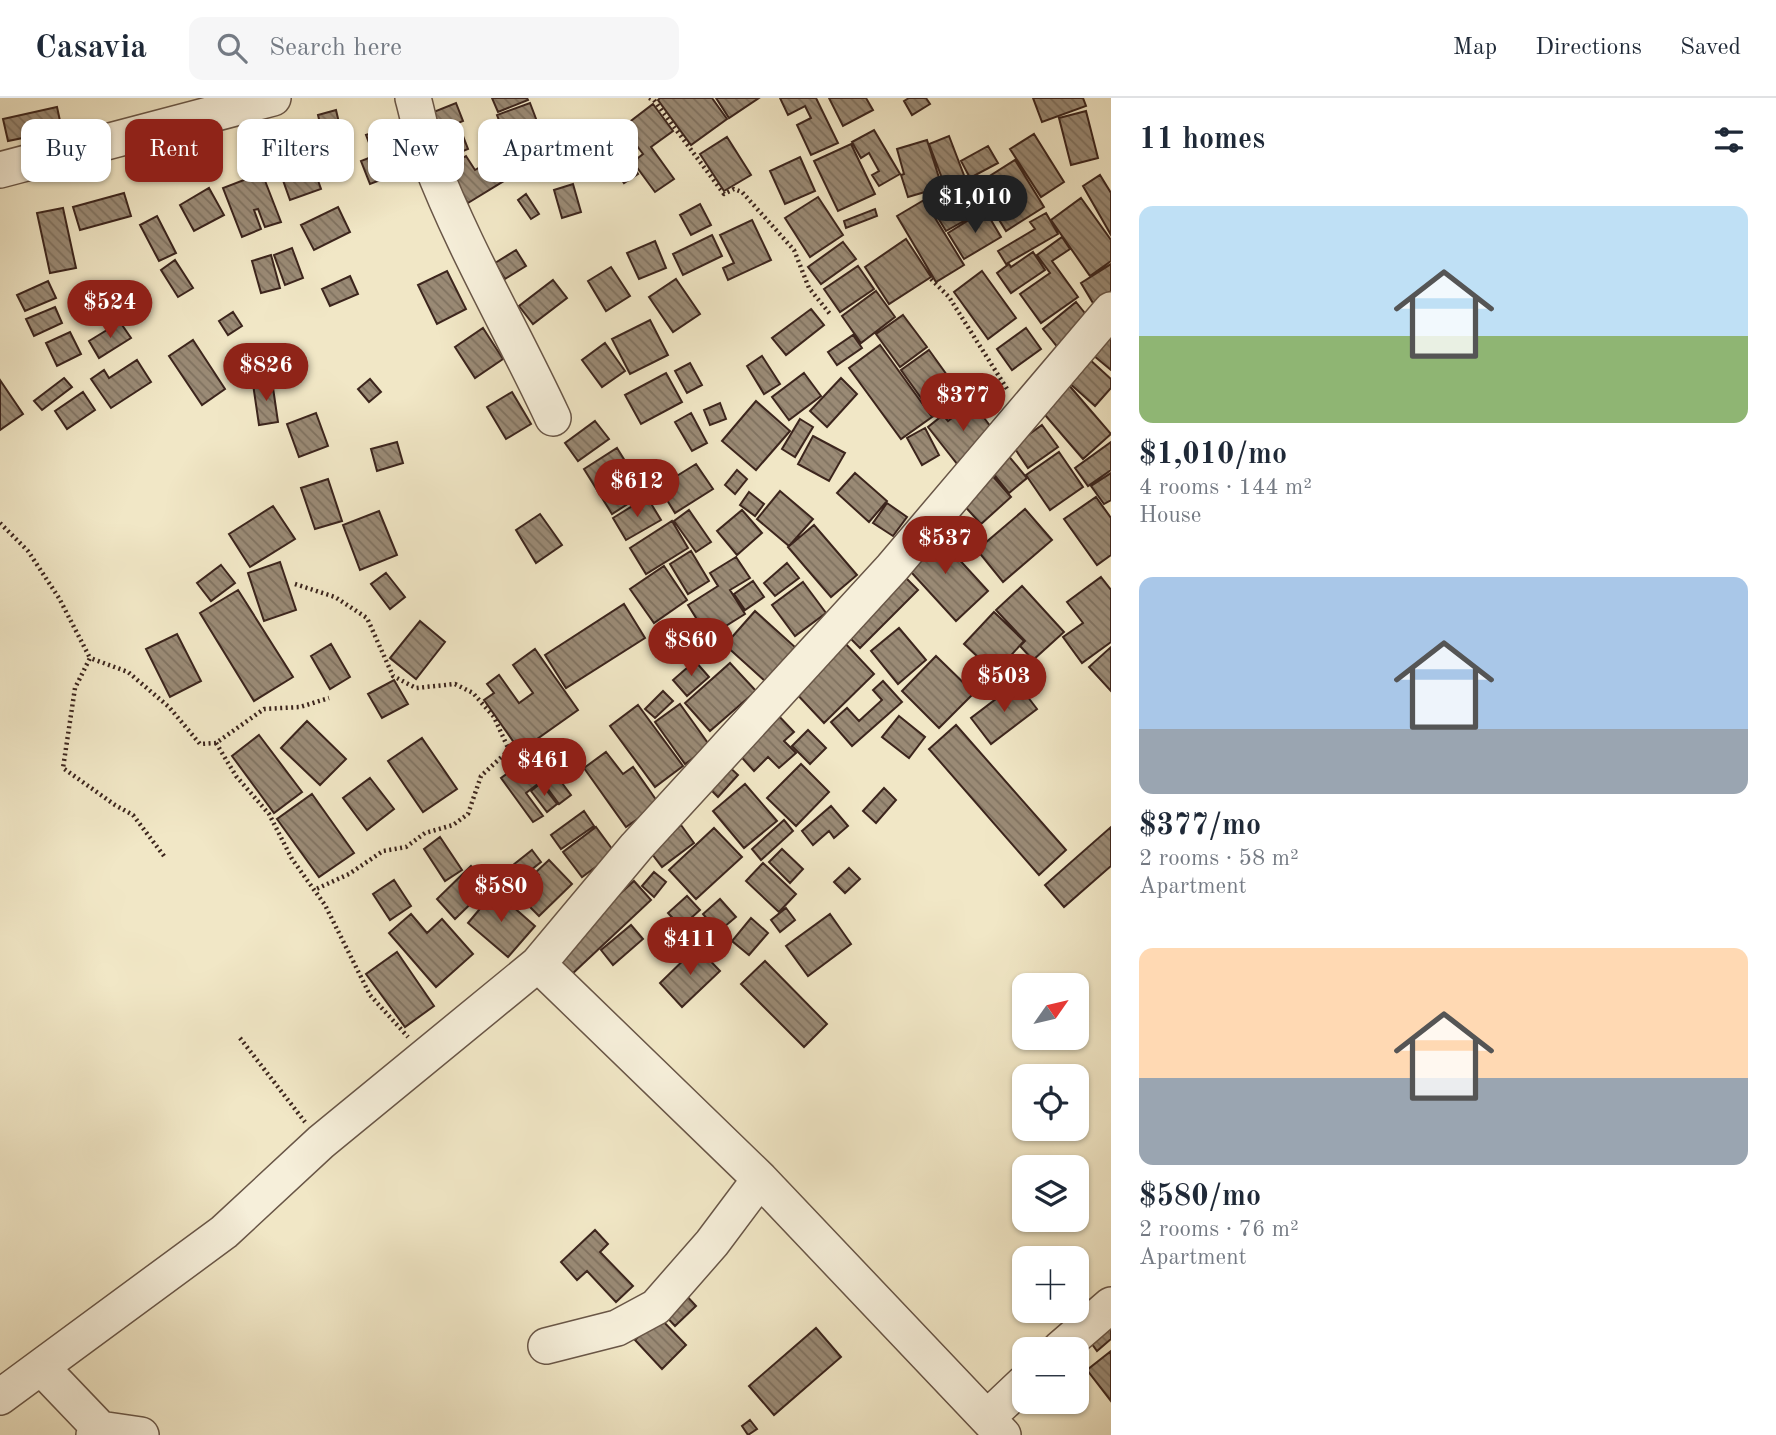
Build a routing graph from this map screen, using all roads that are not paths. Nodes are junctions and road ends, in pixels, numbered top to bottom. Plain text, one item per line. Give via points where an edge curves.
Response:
1 (273, 98) edge
2 (413, 98) edge
3 (0, 170) edge
4 (1111, 310) edge
5 (553, 418) dead end
6 (538, 964) junction
7 (760, 1179) junction
8 (1111, 1304) edge
9 (1074, 1337) edge
10 (546, 1346) dead end
11 (41, 1367) junction
12 (0, 1396) edge
13 (1012, 1401) edge
14 (995, 1426) edge
15 (100, 1433) edge
16 (141, 1435) edge

1 - 3 street
2 - 5 street via 429,159
4 - 6 street via 892,568 636,848
6 - 7 street
6 - 11 street via 321,1142 224,1232
7 - 10 street via 656,1307 617,1328
7 - 14 street
8 - 9 street
11 - 12 street
11 - 15 street
13 - 14 street
15 - 16 street

